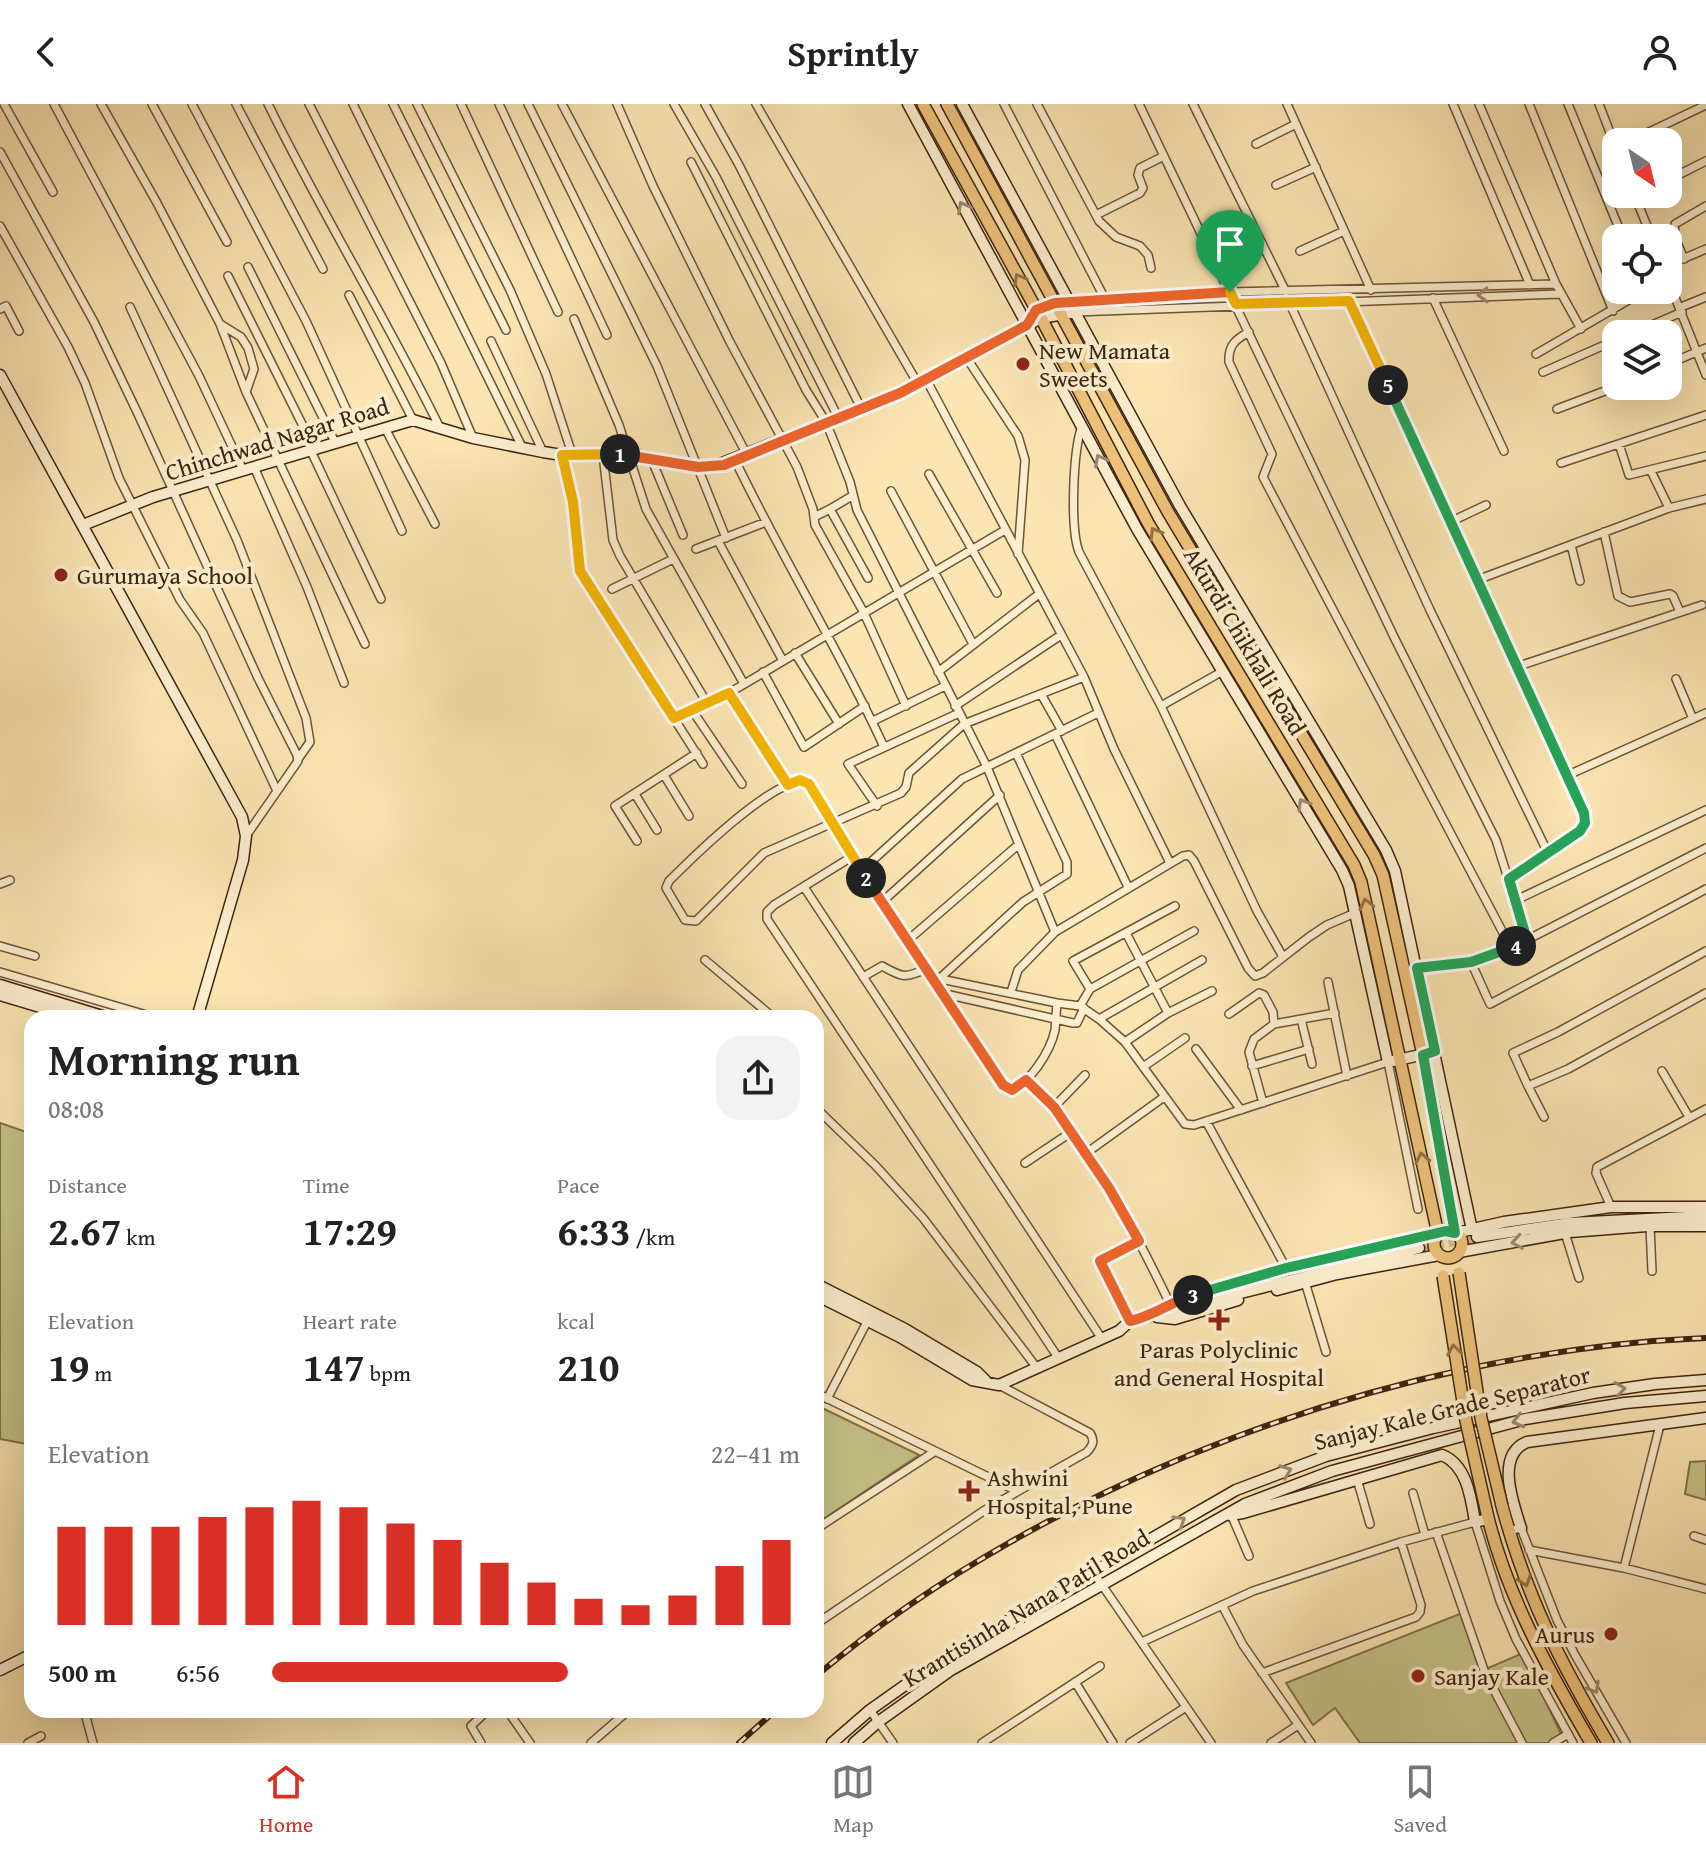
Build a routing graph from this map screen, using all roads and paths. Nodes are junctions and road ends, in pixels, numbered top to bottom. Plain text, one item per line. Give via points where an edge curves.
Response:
1 (4, 104) edge
2 (54, 104) edge
3 (101, 104) edge
4 (152, 104) edge
5 (192, 104) edge
6 (236, 104) edge
7 (268, 104) edge
8 (309, 104) edge
9 (353, 104) edge
10 (393, 104) edge
11 (417, 104) edge
12 (461, 104) edge
13 (499, 104) edge
14 (528, 104) edge
15 (562, 104) edge
16 (617, 104) edge
17 (674, 104) edge
18 (705, 104) edge
19 (756, 104) edge
20 (908, 104) edge
21 (923, 104) edge
22 (947, 104) edge
23 (962, 104) edge
24 (1004, 104) edge
25 (1037, 104) edge
26 (1139, 104) edge
27 (1193, 104) edge
28 (1287, 104) edge
29 (1453, 104) edge
30 (1479, 104) edge
31 (1529, 104) edge
32 (1568, 104) edge
33 (1599, 104) edge
34 (1706, 105) edge
35 (1296, 124) junction
36 (1608, 128) edge
37 (1658, 128) edge
38 (1256, 144) dead end
39 (0, 152) edge
40 (1164, 156) junction
41 (1706, 161) edge
42 (691, 162) dead end
43 (710, 167) junction
44 (1316, 167) junction
45 (1682, 173) edge
46 (697, 174) junction
47 (1276, 185) dead end
48 (53, 192) dead end
49 (1706, 206) edge
50 (1096, 215) junction
51 (1617, 224) edge
52 (0, 226) edge
53 (1344, 231) junction
54 (227, 242) dead end
55 (1706, 249) edge
56 (1300, 251) dead end
57 (1684, 259) joint
58 (248, 267) dead end
59 (1151, 268) dead end
60 (323, 269) dead end
61 (228, 276) dead end
62 (1556, 284) junction
63 (1530, 285) junction
64 (1370, 289) junction
65 (1344, 290) junction
66 (1230, 292) junction
67 (1286, 292) junction
68 (1561, 294) junction
69 (349, 295) dead end
70 (1706, 297) edge
71 (1433, 298) junction
72 (1105, 299) junction
73 (1375, 300) junction
74 (1069, 301) junction
75 (1349, 301) junction
76 (1236, 304) junction
77 (1290, 304) junction
78 (1624, 304) edge
79 (1679, 304) edge
80 (130, 307) dead end
81 (1058, 308) junction
82 (0, 309) edge
83 (1682, 310) junction
84 (1613, 311) junction
85 (558, 312) dead end
86 (1075, 312) junction
87 (1038, 314) junction
88 (574, 319) dead end
89 (1661, 320) edge
90 (220, 324) junction
91 (1027, 325) junction
92 (1581, 329) junction
93 (506, 330) dead end
94 (19, 331) dead end
95 (1249, 332) junction
96 (607, 335) dead end
97 (491, 341) dead end
98 (1602, 346) edge
99 (1706, 348) edge
100 (1697, 352) junction
101 (1536, 354) dead end
102 (966, 357) junction
103 (1682, 358) edge
104 (1543, 372) dead end
105 (0, 375) edge
106 (1706, 375) edge
107 (922, 382) junction
108 (246, 392) junction
109 (1602, 392) edge
110 (861, 408) junction
111 (1557, 409) dead end
112 (1706, 415) edge
113 (838, 417) junction
114 (413, 420) junction
115 (826, 422) junction
116 (1082, 425) junction
117 (385, 428) junction
118 (440, 428) junction
119 (358, 436) junction
120 (473, 438) junction
121 (782, 440) junction
122 (335, 442) junction
123 (1619, 444) junction
124 (312, 449) junction
125 (523, 449) junction
126 (1504, 451) dead end
127 (543, 452) junction
128 (628, 453) junction
129 (567, 455) junction
130 (603, 455) junction
131 (747, 455) junction
132 (1706, 456) edge
133 (651, 458) junction
134 (278, 460) junction
135 (735, 460) junction
136 (1561, 463) dead end
137 (254, 467) junction
138 (698, 467) junction
139 (243, 470) junction
140 (1651, 471) junction
141 (929, 474) dead end
142 (210, 480) junction
143 (174, 491) junction
144 (891, 491) dead end
145 (852, 496) junction
146 (1706, 499) edge
147 (132, 505) junction
148 (1486, 505) dead end
149 (1669, 508) junction
150 (830, 509) junction
151 (814, 517) junction
152 (766, 522) junction
153 (1450, 522) junction
154 (435, 524) dead end
155 (83, 525) junction
156 (1005, 530) junction
157 (402, 531) dead end
158 (1604, 532) junction
159 (683, 535) dead end
160 (722, 540) junction
161 (1571, 545) junction
162 (696, 549) dead end
163 (973, 549) junction
164 (1018, 556) junction
165 (673, 559) junction
166 (935, 572) junction
167 (868, 578) dead end
168 (632, 579) junction
169 (1477, 580) junction
170 (1580, 581) dead end
171 (612, 589) dead end
172 (898, 592) junction
173 (997, 593) dead end
174 (1039, 594) junction
175 (381, 599) dead end
176 (1704, 604) edge
177 (1680, 612) junction
178 (864, 613) junction
179 (1706, 616) edge
180 (828, 632) junction
181 (1061, 635) junction
182 (365, 644) dead end
183 (973, 644) junction
184 (795, 653) junction
185 (783, 661) junction
186 (1516, 667) junction
187 (1223, 671) junction
188 (763, 672) junction
189 (938, 672) junction
190 (1084, 677) junction
191 (1676, 679) dead end
192 (344, 683) dead end
193 (744, 684) junction
194 (945, 686) junction
195 (729, 693) junction
196 (1041, 694) junction
197 (707, 703) junction
198 (865, 706) junction
199 (906, 706) junction
200 (1161, 706) junction
201 (957, 709) junction
202 (692, 710) junction
203 (1098, 713) junction
204 (1706, 713) edge
205 (674, 718) junction
206 (1693, 719) junction
207 (873, 721) junction
208 (839, 724) junction
209 (964, 724) junction
210 (1058, 733) junction
211 (884, 747) junction
212 (697, 753) junction
213 (1016, 753) junction
214 (298, 759) junction
215 (703, 764) dead end
216 (987, 767) junction
217 (664, 775) junction
218 (1566, 776) junction
219 (742, 784) dead end
220 (788, 785) junction
221 (277, 791) junction
222 (635, 794) junction
223 (1000, 795) junction
224 (877, 806) junction
225 (1706, 810) edge
226 (689, 816) dead end
227 (832, 823) junction
228 (657, 830) dead end
229 (246, 836) junction
230 (637, 841) dead end
231 (1018, 845) junction
232 (1706, 848) edge
233 (1548, 853) junction
234 (853, 856) junction
235 (1170, 863) junction
236 (862, 870) junction
237 (1509, 879) junction
238 (10, 880) dead end
239 (0, 884) edge
240 (804, 887) junction
241 (1128, 887) junction
242 (1706, 889) edge
243 (1037, 892) junction
244 (1514, 901) junction
245 (882, 902) junction
246 (1175, 906) dead end
247 (1355, 913) junction
248 (1194, 931) dead end
249 (1055, 932) junction
250 (1126, 933) junction
251 (1527, 940) junction
252 (907, 941) junction
253 (0, 946) edge
254 (1511, 948) junction
255 (1706, 951) edge
256 (35, 956) dead end
257 (1283, 957) junction
258 (705, 960) dead end
259 (1202, 960) dead end
260 (1142, 962) junction
261 (1471, 962) junction
262 (1417, 968) junction
263 (926, 969) junction
264 (0, 972) edge
265 (863, 977) junction
266 (935, 978) junction
267 (1328, 982) dead end
268 (0, 985) edge
269 (1154, 986) junction
270 (1090, 989) junction
271 (1212, 991) dead end
272 (1011, 992) junction
273 (941, 993) junction
274 (1706, 993) edge
275 (0, 995) edge
276 (1057, 1003) junction
277 (1082, 1007) junction
278 (50, 1010) edge
279 (83, 1010) edge
280 (130, 1010) edge
281 (199, 1010) edge
282 (764, 1010) edge
283 (1168, 1013) junction
284 (1335, 1013) junction
285 (1229, 1014) dead end
286 (1055, 1018) junction
287 (1099, 1019) junction
288 (1301, 1019) junction
289 (1274, 1024) junction
290 (1185, 1038) dead end
291 (1125, 1042) junction
292 (1196, 1049) dead end
293 (1309, 1049) junction
294 (1435, 1051) junction
295 (1423, 1055) junction
296 (1402, 1059) junction
297 (1388, 1062) junction
298 (1312, 1064) dead end
299 (1252, 1066) junction
300 (1143, 1067) junction
301 (1662, 1071) dead end
302 (1085, 1075) dead end
303 (1347, 1076) junction
304 (1026, 1080) junction
305 (1528, 1086) junction
306 (1164, 1097) junction
307 (1263, 1103) junction
308 (1054, 1107) junction
309 (1706, 1109) edge
310 (1241, 1110) junction
311 (824, 1116) edge
312 (1544, 1117) dead end
313 (1689, 1117) junction
314 (1206, 1121) junction
315 (1070, 1133) junction
316 (1085, 1154) junction
317 (1025, 1163) dead end
318 (1611, 1207) junction
319 (1706, 1207) edge
320 (1418, 1209) dead end
321 (1706, 1216) edge
322 (1650, 1226) junction
323 (1706, 1226) edge
324 (1455, 1233) junction
325 (1475, 1233) junction
326 (1565, 1233) junction
327 (1438, 1234) junction
328 (1139, 1241) junction
329 (1419, 1248) tunnel mouth
330 (1457, 1254) junction
331 (1439, 1255) junction
332 (1286, 1268) junction
333 (1652, 1271) dead end
334 (1579, 1278) dead end
335 (1305, 1282) junction
336 (824, 1288) edge
337 (824, 1299) edge
338 (1170, 1304) junction
339 (1151, 1316) junction
340 (868, 1320) junction
341 (1130, 1321) junction
342 (1102, 1339) junction
343 (1326, 1352) dead end
344 (1059, 1359) junction
345 (1037, 1368) junction
346 (1706, 1380) edge
347 (986, 1381) junction
348 (999, 1385) junction
349 (1706, 1396) edge
350 (824, 1397) edge
351 (827, 1399) junction
352 (1706, 1418) edge
353 (1660, 1425) junction
354 (934, 1452) junction
355 (1357, 1479) junction
356 (1236, 1490) junction
357 (1017, 1491) junction
358 (1413, 1493) dead end
359 (1214, 1501) joint
360 (1245, 1504) junction
361 (1487, 1514) junction
362 (1227, 1515) junction
363 (1475, 1522) junction
364 (824, 1524) edge
365 (1370, 1524) dead end
366 (1521, 1528) junction
367 (1508, 1531) junction
368 (1436, 1532) junction
369 (1425, 1535) junction
370 (1694, 1536) dead end
371 (1706, 1540) edge
372 (1401, 1542) junction
373 (1529, 1550) junction
374 (1249, 1556) dead end
375 (1624, 1568) junction
376 (1093, 1572) junction
377 (1101, 1585) junction
378 (1706, 1589) edge
379 (1222, 1605) junction
380 (824, 1618) edge
381 (1142, 1642) junction
382 (24, 1658) edge
383 (1100, 1666) dead end
384 (0, 1670) edge
385 (1262, 1673) junction
386 (1075, 1682) junction
387 (1186, 1707) junction
388 (870, 1710) junction
389 (86, 1718) edge
390 (480, 1718) edge
391 (513, 1718) edge
392 (620, 1718) edge
393 (878, 1722) junction
394 (1298, 1725) junction
395 (1568, 1734) junction
396 (41, 1736) dead end
397 (28, 1743) edge
398 (93, 1743) edge
399 (481, 1743) edge
400 (530, 1743) edge
401 (591, 1743) edge
402 (832, 1743) edge
403 (854, 1743) edge
404 (893, 1743) edge
405 (982, 1743) edge
406 (1113, 1743) edge
407 (1130, 1743) edge
408 (1211, 1743) edge
409 (1271, 1743) edge
410 (1311, 1743) edge
411 (1522, 1743) edge
412 (1553, 1743) edge
413 (1573, 1743) edge
414 (1591, 1743) edge
415 (1608, 1743) edge
416 (1626, 1743) edge

1 - 48 street
2 - 139 street
3 - 90 street
4 - 54 street
5 - 119 street via 306,321
6 - 60 street
7 - 118 street
8 - 120 street via 441,363
9 - 125 street
10 - 93 street
11 - 129 street via 546,374
12 - 85 street
13 - 96 street
14 - 138 street via 632,312
15 - 131 street
16 - 121 street
17 - 43 street
18 - 110 street
19 - 107 street
91 -> 20 street
87 -> 21 main road, Akurdi Chikhali Road
22 - 81 main road, Akurdi Chikhali Road
23 - 74 street
24 - 72 street
25 - 50 street
26 - 40 street
27 - 67 street
28 - 35 street
29 - 63 street
30 - 62 street
31 - 84 street
32 - 51 street
33 - 36 street
34 - 37 street
35 - 38 street
35 - 44 street
39 - 143 street via 94,322
40 - 50 street via 1140,168 1140,193
40 - 66 street
41 - 45 street
42 - 46 street
43 - 46 street
43 - 113 street
44 - 47 street
44 - 53 street
46 - 115 street
49 - 57 street via 1675,224
50 - 59 street via 1116,237 1140,246
52 - 147 street via 68,347
53 - 56 street
53 - 64 street
55 - 57 street
58 - 122 street
61 - 124 street
62 - 63 street
62 - 68 street
63 - 64 street
64 - 65 street
64 - 73 street
65 - 67 street
65 - 75 street
66 - 67 street
66 - 72 street
66 - 76 street
68 -> 71 street
68 - 92 street
69 - 114 street
70 - 83 street
71 - 73 street
71 - 126 street
72 - 74 street
73 - 75 street
74 - 81 street
74 - 86 street
75 - 77 street
75 - 153 street
76 - 77 street
76 - 86 street
76 - 95 street
77 - 233 street
78 - 84 street
79 - 83 street
80 - 142 street
81 - 86 street
81 - 87 street, Chinchwad Nagar Road
81 - 295 main road, Akurdi Chikhali Road via 1168,512 1374,855
82 - 94 street via 6,306
83 - 89 street
83 - 100 street
84 - 92 street
86 - 262 street via 1180,506 1386,850
87 - 91 street, Chinchwad Nagar Road
296 -> 87 main road, Akurdi Chikhali Road via 1354,865 1148,523
88 - 128 street
90 - 108 street
90 - 108 street via 241,337 250,353 254,369
91 - 102 street, Chinchwad Nagar Road
91 - 116 street
92 - 101 street
95 - 237 street via 1496,840
95 - 254 street via 1230,346 1229,362 1272,454 1263,477
97 - 127 street
98 - 104 street
99 - 100 street
100 - 103 street
100 - 106 street
102 - 107 street, Chinchwad Nagar Road
102 - 164 street via 1023,450
105 - 155 street
107 - 110 street, Chinchwad Nagar Road
107 - 156 street
108 - 134 street
109 - 111 street
110 - 113 street, Chinchwad Nagar Road
112 - 123 street
113 - 115 street, Chinchwad Nagar Road
114 - 117 street, Chinchwad Nagar Road
114 - 118 street, Chinchwad Nagar Road
115 - 121 street, Chinchwad Nagar Road
115 - 145 street
187 -> 116 street
116 - 200 street via 1075,454 1075,541
117 - 119 street, Chinchwad Nagar Road
117 - 154 street
118 - 120 street, Chinchwad Nagar Road
119 - 122 street, Chinchwad Nagar Road
119 - 157 street
120 - 125 street, Chinchwad Nagar Road
121 - 131 street, Chinchwad Nagar Road
121 - 151 street via 807,488
122 - 124 street, Chinchwad Nagar Road
123 - 136 street
123 - 140 street via 1629,475
124 - 134 street, Chinchwad Nagar Road
124 - 175 street
125 - 127 street, Chinchwad Nagar Road
127 - 129 street, Chinchwad Nagar Road
128 - 130 street, Chinchwad Nagar Road
128 - 133 street, Chinchwad Nagar Road
128 - 165 street via 646,509
129 - 130 street, Chinchwad Nagar Road
129 - 205 street via 580,571
130 - 168 street via 613,540
131 - 135 street, Chinchwad Nagar Road
132 - 140 street
133 - 138 street, Chinchwad Nagar Road
133 - 159 street
134 - 137 street, Chinchwad Nagar Road
134 - 182 street
135 - 138 street, Chinchwad Nagar Road
135 - 152 street
137 - 139 street, Chinchwad Nagar Road
137 - 192 street
138 - 160 street
139 - 142 street, Chinchwad Nagar Road
140 - 149 street
141 - 163 street
142 - 143 street, Chinchwad Nagar Road
142 - 214 street via 306,718 310,742
143 - 147 street, Chinchwad Nagar Road
143 - 214 street
144 - 166 street
145 - 150 street
145 - 172 street
146 - 149 street
147 - 155 street, Chinchwad Nagar Road
147 - 221 street via 180,600 203,633
148 - 153 street
149 - 158 street
150 - 151 street
150 - 167 street
151 - 178 street
152 - 160 street
152 - 180 street
153 - 169 street
155 - 229 street via 237,807
156 - 163 street
156 - 164 street
158 - 161 street
158 - 177 street via 1618,596 1630,602 1670,594
160 - 162 street
160 - 185 street
161 - 169 street
161 - 170 street
163 - 166 street
163 - 173 street
164 - 174 street
165 - 168 street
165 - 193 street
166 - 172 street
166 - 183 street
168 - 171 street
168 - 197 street
169 - 186 street
172 - 178 street
172 - 189 street
174 - 181 street
174 - 183 street
176 - 177 street
176 - 179 street
177 - 186 street
178 - 180 street
178 - 199 street
180 - 184 street
180 - 198 street
181 - 190 street
181 - 201 street
183 - 189 street
184 - 185 street
184 - 208 street
185 - 188 street
186 - 218 street
187 - 200 street
247 -> 187 street via 1336,859
188 - 193 street
188 - 208 street via 804,747
189 - 194 street
190 - 196 street
190 - 203 street
191 - 206 street
193 - 195 street
194 - 199 street
194 - 201 street
195 - 197 street
195 - 220 street
196 - 209 street
196 - 210 street
197 - 202 street
198 - 207 street
198 - 208 street
199 - 207 street
200 - 257 street
201 - 209 street
201 - 211 street
202 - 205 street
202 - 219 street
203 - 210 street
203 - 235 street
204 - 206 street
205 - 212 street
206 - 218 street
207 - 211 street
209 - 216 street
209 - 224 street via 909,773 901,793
210 - 213 street
210 - 241 street
211 - 224 street via 848,764
212 - 215 street
212 - 217 street
213 - 216 street
213 - 243 street via 1068,869 1063,878
214 - 221 street
216 - 223 street
216 - 236 street via 949,789
217 - 222 street
217 - 226 street
218 - 233 street via 1585,823
220 - 227 street via 800,780 809,784
220 - 227 street via 722,829 669,881 668,896 685,920 702,917 764,853
221 - 229 street
222 - 228 street
222 - 230 street via 615,806
223 - 231 street
223 - 245 street
224 - 227 street
225 - 244 street
227 - 234 street
229 - 281 street
231 - 243 street
231 - 252 street
232 - 251 street
233 - 237 street
234 - 236 street
234 - 240 street
235 - 241 street
235 - 257 street via 1189,855 1194,861 1251,974 1259,976
236 - 245 street
237 - 244 street
238 - 239 street
240 - 265 street
240 - 344 street via 774,905 767,919
241 - 249 street
242 - 261 street via 1490,1004
243 - 249 street
243 - 266 street
244 - 251 street
245 - 252 street
246 - 250 street
247 - 257 street via 1327,925
247 - 297 street
248 - 260 street
249 - 272 street via 1018,970
250 - 260 street
250 - 270 street via 1073,961
251 - 254 street
252 - 263 street
253 - 256 street
254 - 261 street
255 - 305 street via 1513,1053
258 - 282 street
259 - 269 street
260 - 269 street
260 - 270 street
261 - 262 street
262 - 294 street
263 - 265 street via 909,977 882,966
263 - 266 street
264 - 280 street
265 - 342 street
266 - 272 street
266 - 273 street
267 - 284 street
268 - 279 street
269 - 283 street
269 - 287 street
270 - 277 street
271 - 283 street
272 - 276 street
273 - 286 street
273 - 304 street via 1003,1085 1012,1090
274 - 305 street
275 - 278 street
276 - 277 street
276 - 286 street
277 - 286 street via 1076,1023
277 - 287 street
283 - 291 street
284 - 288 street
284 - 303 street
285 - 289 street via 1259,993 1273,1012
286 - 304 street via 1050,1047
287 - 291 street
288 - 289 street
288 - 293 street
289 - 299 street via 1251,1045
290 - 300 street
291 - 300 street
292 - 310 street
293 - 298 street
293 - 299 street
294 - 295 street
294 - 325 street
295 - 296 street
295 - 324 main road, Akurdi Chikhali Road
296 - 297 street
327 -> 296 main road, Akurdi Chikhali Road
297 - 303 street
297 - 320 street
299 - 307 street
300 - 306 street
301 - 313 street
302 - 308 street
303 - 307 street
304 - 308 street
305 - 312 street
306 - 314 street via 1185,1124
306 - 316 street
307 - 310 street
308 - 315 street
309 - 313 street
310 - 314 street
311 - 345 street via 923,1218
313 - 318 street via 1597,1167
314 - 332 street
315 - 316 street
315 - 317 street
316 - 328 street
318 - 319 street
318 - 325 street via 1504,1222
321 - 325 street
322 - 323 street
322 - 326 street
322 - 333 street
324 - 325 street
324 - 327 main road
324 - 330 main road via 1461,1239
326 -> 330 street
326 - 334 street
327 - 331 main road via 1434,1247
327 - 332 street
328 - 338 street
328 - 341 street via 1100,1261
329 - 339 street
330 - 331 main road
330 - 367 main road, bridge via 1481,1418
331 - 335 street
361 -> 331 main road, bridge
332 - 338 street
335 - 339 street via 1175,1319
335 - 343 street
336 - 347 street via 905,1329
337 - 340 street
338 - 339 street
339 - 341 street
340 - 347 street via 972,1380
340 - 351 street
341 - 342 street
342 - 344 street
344 - 345 street
345 - 348 street
356 -> 346 street, Sanjay Kale Grade Separator via 1326,1456 1447,1425 1593,1393
347 - 348 street
348 - 357 street via 1093,1438 1087,1452
349 -> 360 street, Sanjay Kale Grade Separator via 1525,1419 1332,1471
350 - 351 street
351 - 354 street
352 - 353 street
353 - 366 street via 1518,1446 1509,1469
353 - 375 street
354 - 357 street
354 - 364 street
355 - 362 street
355 - 363 street via 1442,1455 1463,1475
355 - 365 street
356 - 359 street, Sanjay Kale Grade Separator
356 - 360 street
357 - 380 street
358 - 369 street
376 -> 359 street, Krantisinha Nana Patil Road
360 - 362 street, Sanjay Kale Grade Separator
361 - 363 street
361 - 414 main road via 1530,1632
362 - 374 street
362 - 377 street, Krantisinha Nana Patil Road
363 - 368 street
363 - 395 street via 1516,1639
366 - 367 street
366 - 373 street
367 -> 415 main road via 1543,1627
368 - 369 street
368 - 411 street via 1485,1673
369 - 372 street
370 - 371 street
372 - 379 street
372 - 385 street via 1421,1605 1416,1617
373 - 375 street
373 -> 416 street via 1557,1620
375 - 378 street
376 - 377 street
376 - 388 street, Krantisinha Nana Patil Road via 942,1659
377 - 381 street
377 - 393 street, Krantisinha Nana Patil Road via 951,1670
379 - 381 street
379 - 385 street
381 - 387 street
382 - 384 street
383 - 386 street
385 - 394 street
386 - 405 street
386 - 406 street
387 - 407 street
387 - 408 street
388 - 393 street
388 - 402 street, Krantisinha Nana Patil Road
389 - 398 street
390 - 399 street via 471,1726
391 - 400 street
392 - 401 street
393 - 403 street, Krantisinha Nana Patil Road
393 - 404 street
394 - 409 street
394 - 410 street
395 - 412 street
395 - 413 street
396 - 397 street

